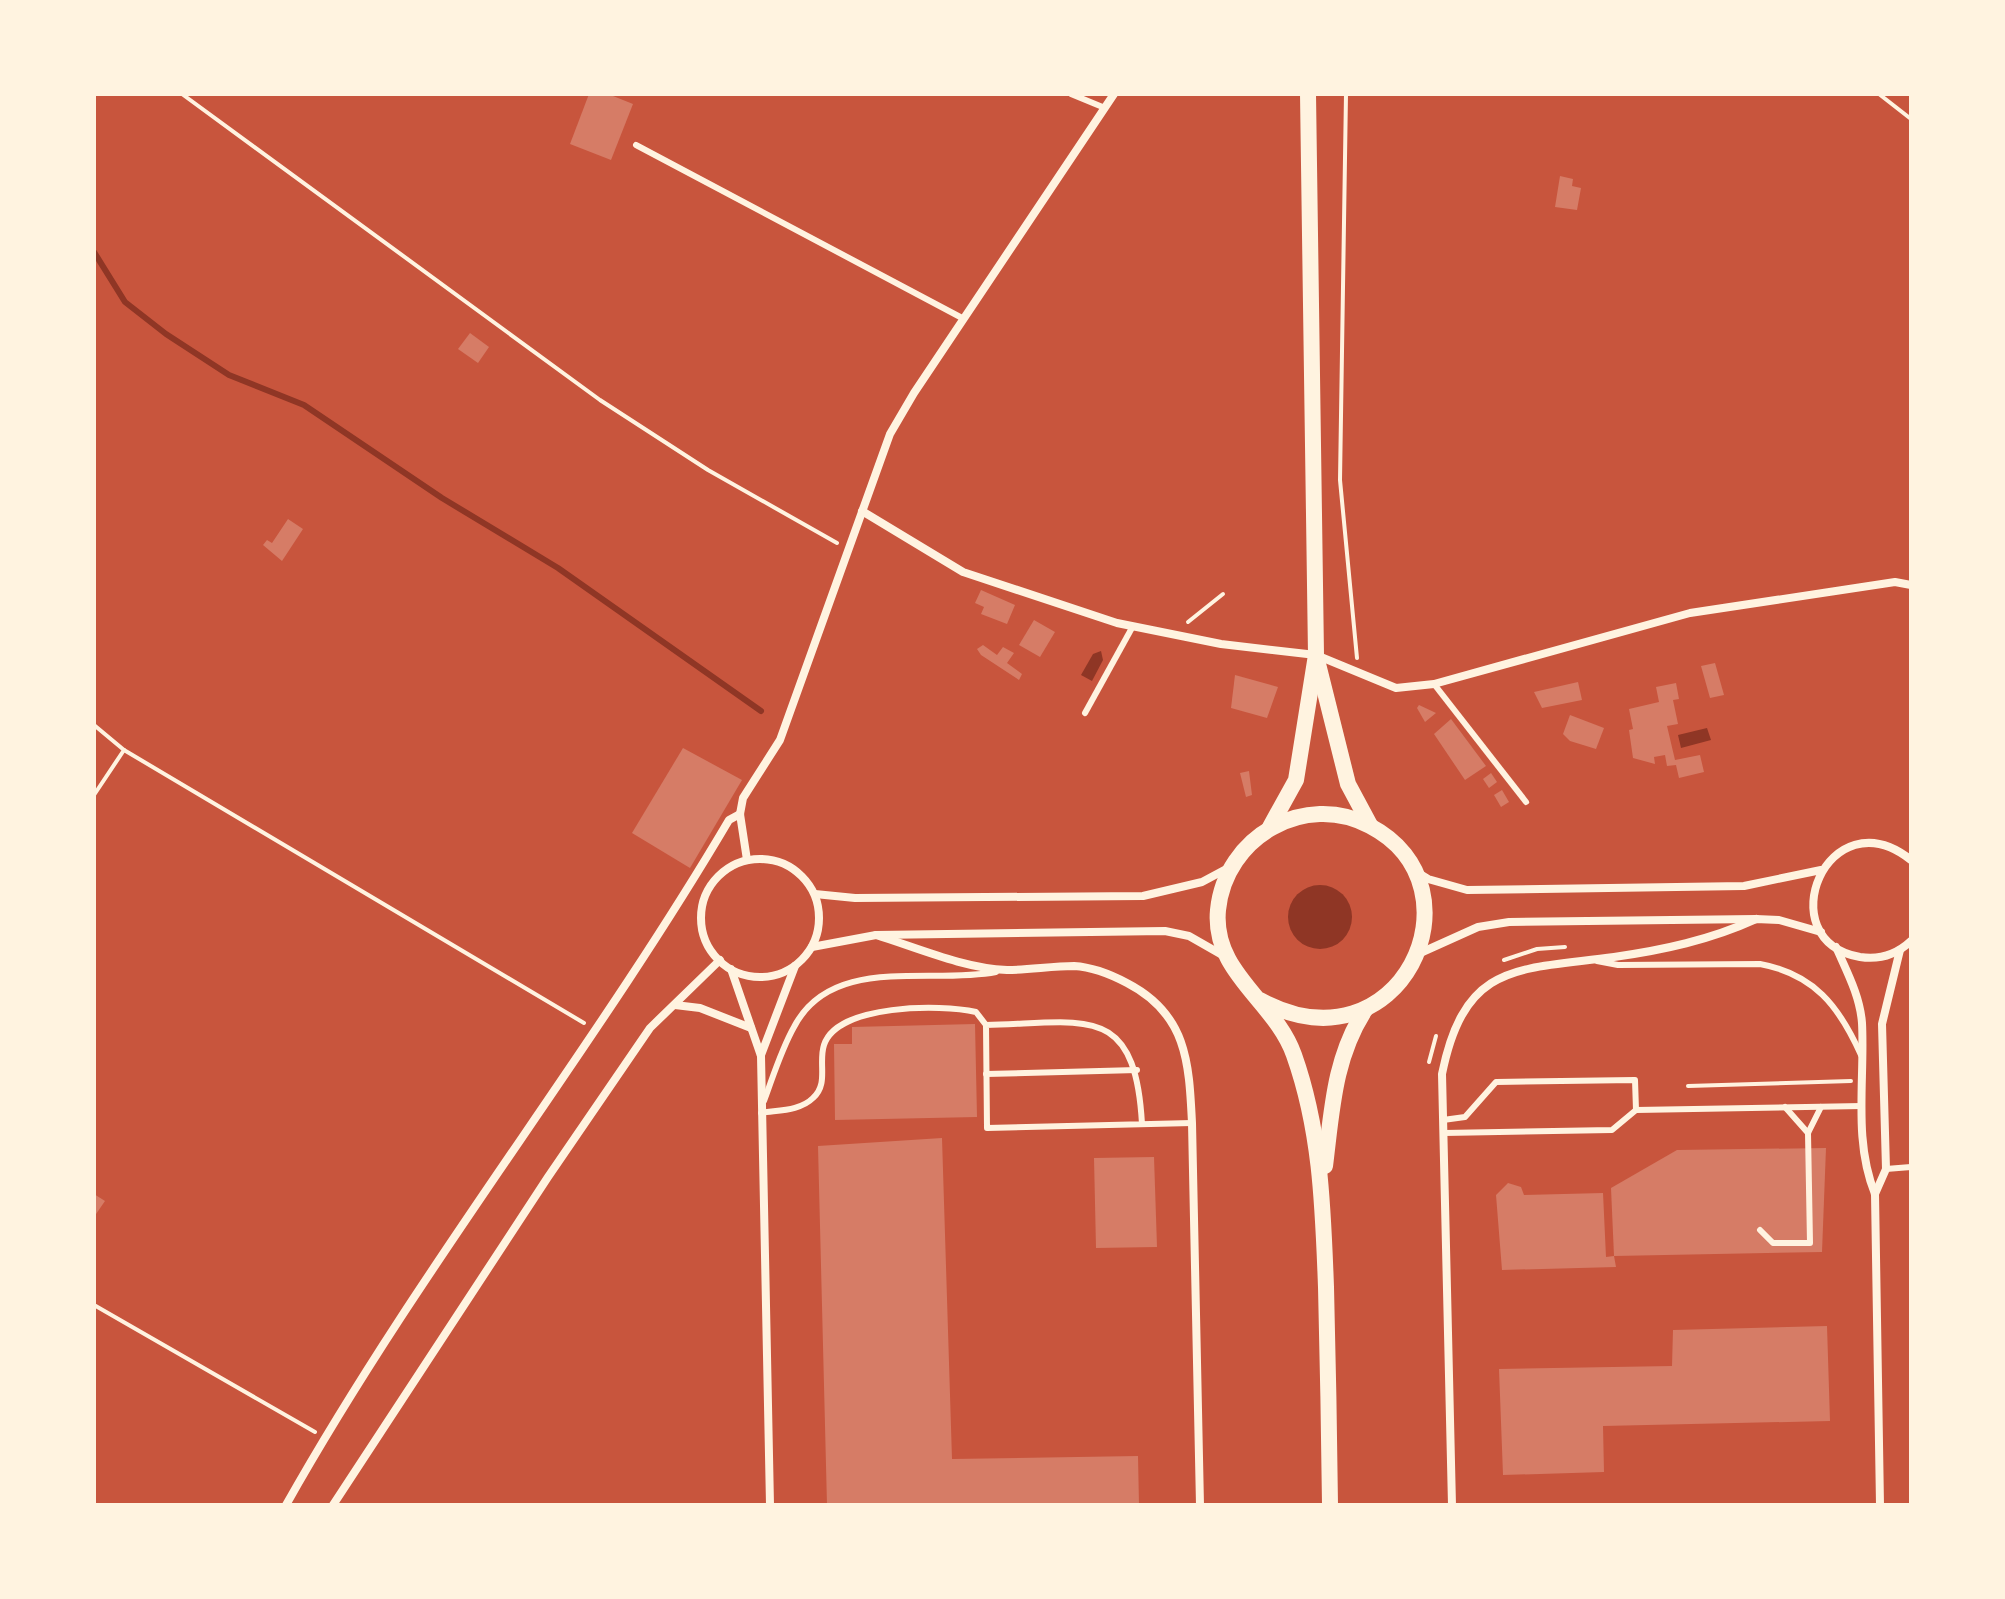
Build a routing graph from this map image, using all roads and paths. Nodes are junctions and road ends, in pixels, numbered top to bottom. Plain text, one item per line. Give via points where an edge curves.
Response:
1 (182, 94) edge
2 (1071, 94) edge
3 (1114, 94) edge
4 (1308, 94) edge
5 (1346, 94) edge
6 (1879, 94) edge
7 (1105, 108) junction
8 (1911, 119) edge
9 (636, 145) dead end
10 (964, 319) junction
11 (862, 511) junction
12 (849, 550) junction
13 (1911, 585) edge
14 (1223, 594) dead end
15 (1133, 626) junction
16 (1155, 631) junction
17 (1316, 655) junction
18 (1361, 674) junction
19 (1434, 684) junction
20 (1085, 713) dead end
21 (94, 725) edge
22 (124, 750) junction
23 (94, 795) edge
24 (1526, 802) dead end
25 (740, 814) junction
26 (1370, 825) junction
27 (1270, 827) junction
28 (747, 860) junction
29 (1911, 860) edge
30 (1230, 867) junction
31 (1414, 870) junction
32 (1821, 870) junction
33 (815, 894) junction
34 (1756, 919) junction
35 (1821, 932) junction
36 (876, 935) junction
37 (1911, 941) edge
38 (1579, 946) dead end
39 (812, 947) junction
40 (1836, 947) junction
41 (1900, 950) junction
42 (1418, 954) junction
43 (1226, 957) junction
44 (720, 960) junction
45 (1590, 960) junction
46 (1499, 963) dead end
47 (795, 966) junction
48 (731, 969) junction
49 (1005, 970) junction
50 (1260, 1000) junction
51 (675, 1005) junction
52 (1365, 1010) junction
53 (986, 1025) junction
54 (751, 1028) junction
55 (596, 1031) junction
56 (1437, 1034) dead end
57 (1861, 1055) junction
58 (761, 1056) junction
59 (1429, 1063) dead end
60 (1137, 1070) junction
61 (986, 1074) junction
62 (1861, 1081) junction
63 (1688, 1086) dead end
64 (1862, 1106) junction
65 (1785, 1107) junction
66 (1821, 1107) junction
67 (761, 1110) junction
68 (1636, 1110) junction
69 (1443, 1120) junction
70 (1192, 1123) junction
71 (1142, 1124) junction
72 (1444, 1133) junction
73 (1808, 1133) junction
74 (1911, 1167) edge
75 (1886, 1169) junction
76 (1322, 1183) junction
77 (1875, 1194) junction
78 (1760, 1230) dead end
79 (94, 1305) edge
80 (324, 1437) junction
81 (286, 1505) edge
82 (333, 1505) edge
83 (770, 1505) edge
84 (1200, 1505) edge
85 (1330, 1505) edge
86 (1452, 1505) edge
87 (1880, 1505) edge

1 - 12 path via 600,400 708,470
2 - 7 lane
3 - 7 street
4 - 17 main road
5 - 18 path via 1340,480 1353,640
6 - 8 path
7 - 10 street
9 - 10 lane
10 - 11 street via 890,434
11 - 12 street
11 - 15 street via 963,572
12 - 25 street via 780,740 743,798
13 - 19 street via 1895,582 1690,613
14 - 16 path via 1182,626
15 - 16 street
15 - 20 lane
16 - 17 street
17 - 18 street
17 - 26 main road via 1348,784
17 - 27 main road via 1296,780
18 - 19 street via 1396,688
19 - 24 lane
21 - 22 path
22 - 23 path
22 - 55 path
25 - 28 street
25 - 55 street via 729,820
26 - 27 main road via 1319,813
26 - 31 main road via 1402,852
27 - 30 main road via 1247,844
28 - 33 street via 767,859 793,869
28 - 44 street via 728,869 709,889 702,908 702,928
29 - 32 street via 1899,851 1865,843 1833,857
30 - 33 street via 1202,882 1143,896
30 - 43 main road via 1218,912
31 - 32 street via 1467,890 1744,886
31 - 42 main road via 1423,897
32 - 35 street via 1812,901
33 - 39 street via 819,927
34 - 35 street
34 - 42 street via 1509,922 1478,927
34 - 45 street via 1705,939
35 - 40 street
36 - 39 street
36 - 43 street via 1165,931 1189,936
36 - 49 street
37 - 41 street
38 - 46 path via 1537,949
39 - 47 street
40 - 41 street via 1868,958
40 - 57 street via 1855,988
41 - 75 street via 1882,1024
42 - 52 main road via 1388,996
43 - 50 main road
44 - 48 street
44 - 51 street
45 - 57 lane via 1782,968 1822,990
45 - 69 street via 1518,968 1472,999 1449,1043 1442,1074
47 - 48 street via 767,977
47 - 58 street
48 - 54 street
49 - 67 lane via 970,977 858,979 834,988 811,1004 794,1026
49 - 70 street via 1077,966 1114,976 1151,995 1178,1030 1189,1065
50 - 52 main road via 1284,1014 1311,1020
50 - 76 main road via 1280,1024 1293,1053 1310,1105
51 - 54 street via 700,1008
51 - 82 street via 650,1028 548,1177
52 - 76 main road via 1337,1071
53 - 60 lane via 1086,1023 1110,1032
53 - 61 lane
53 - 67 lane via 976,1012 958,1008 858,1015 836,1025 823,1045 821,1087 813,1098 799,1107
54 - 58 street
55 - 80 street via 468,1212
56 - 59 path
57 - 62 street
58 - 67 street
60 - 61 lane
60 - 71 lane
61 - 71 lane via 987,1128
62 - 63 path
62 - 64 street
64 - 66 lane
64 - 77 street via 1864,1167
65 - 66 lane
65 - 68 lane
65 - 73 lane
66 - 73 lane
67 - 83 street
68 - 69 lane via 1635,1080 1496,1082 1465,1117
68 - 72 lane via 1612,1130
69 - 72 street
70 - 71 lane
70 - 84 street
72 - 86 street
73 - 78 lane via 1810,1243 1773,1243
74 - 75 lane
75 - 77 street
76 - 85 main road
77 - 87 street
79 - 80 path
80 - 81 street

